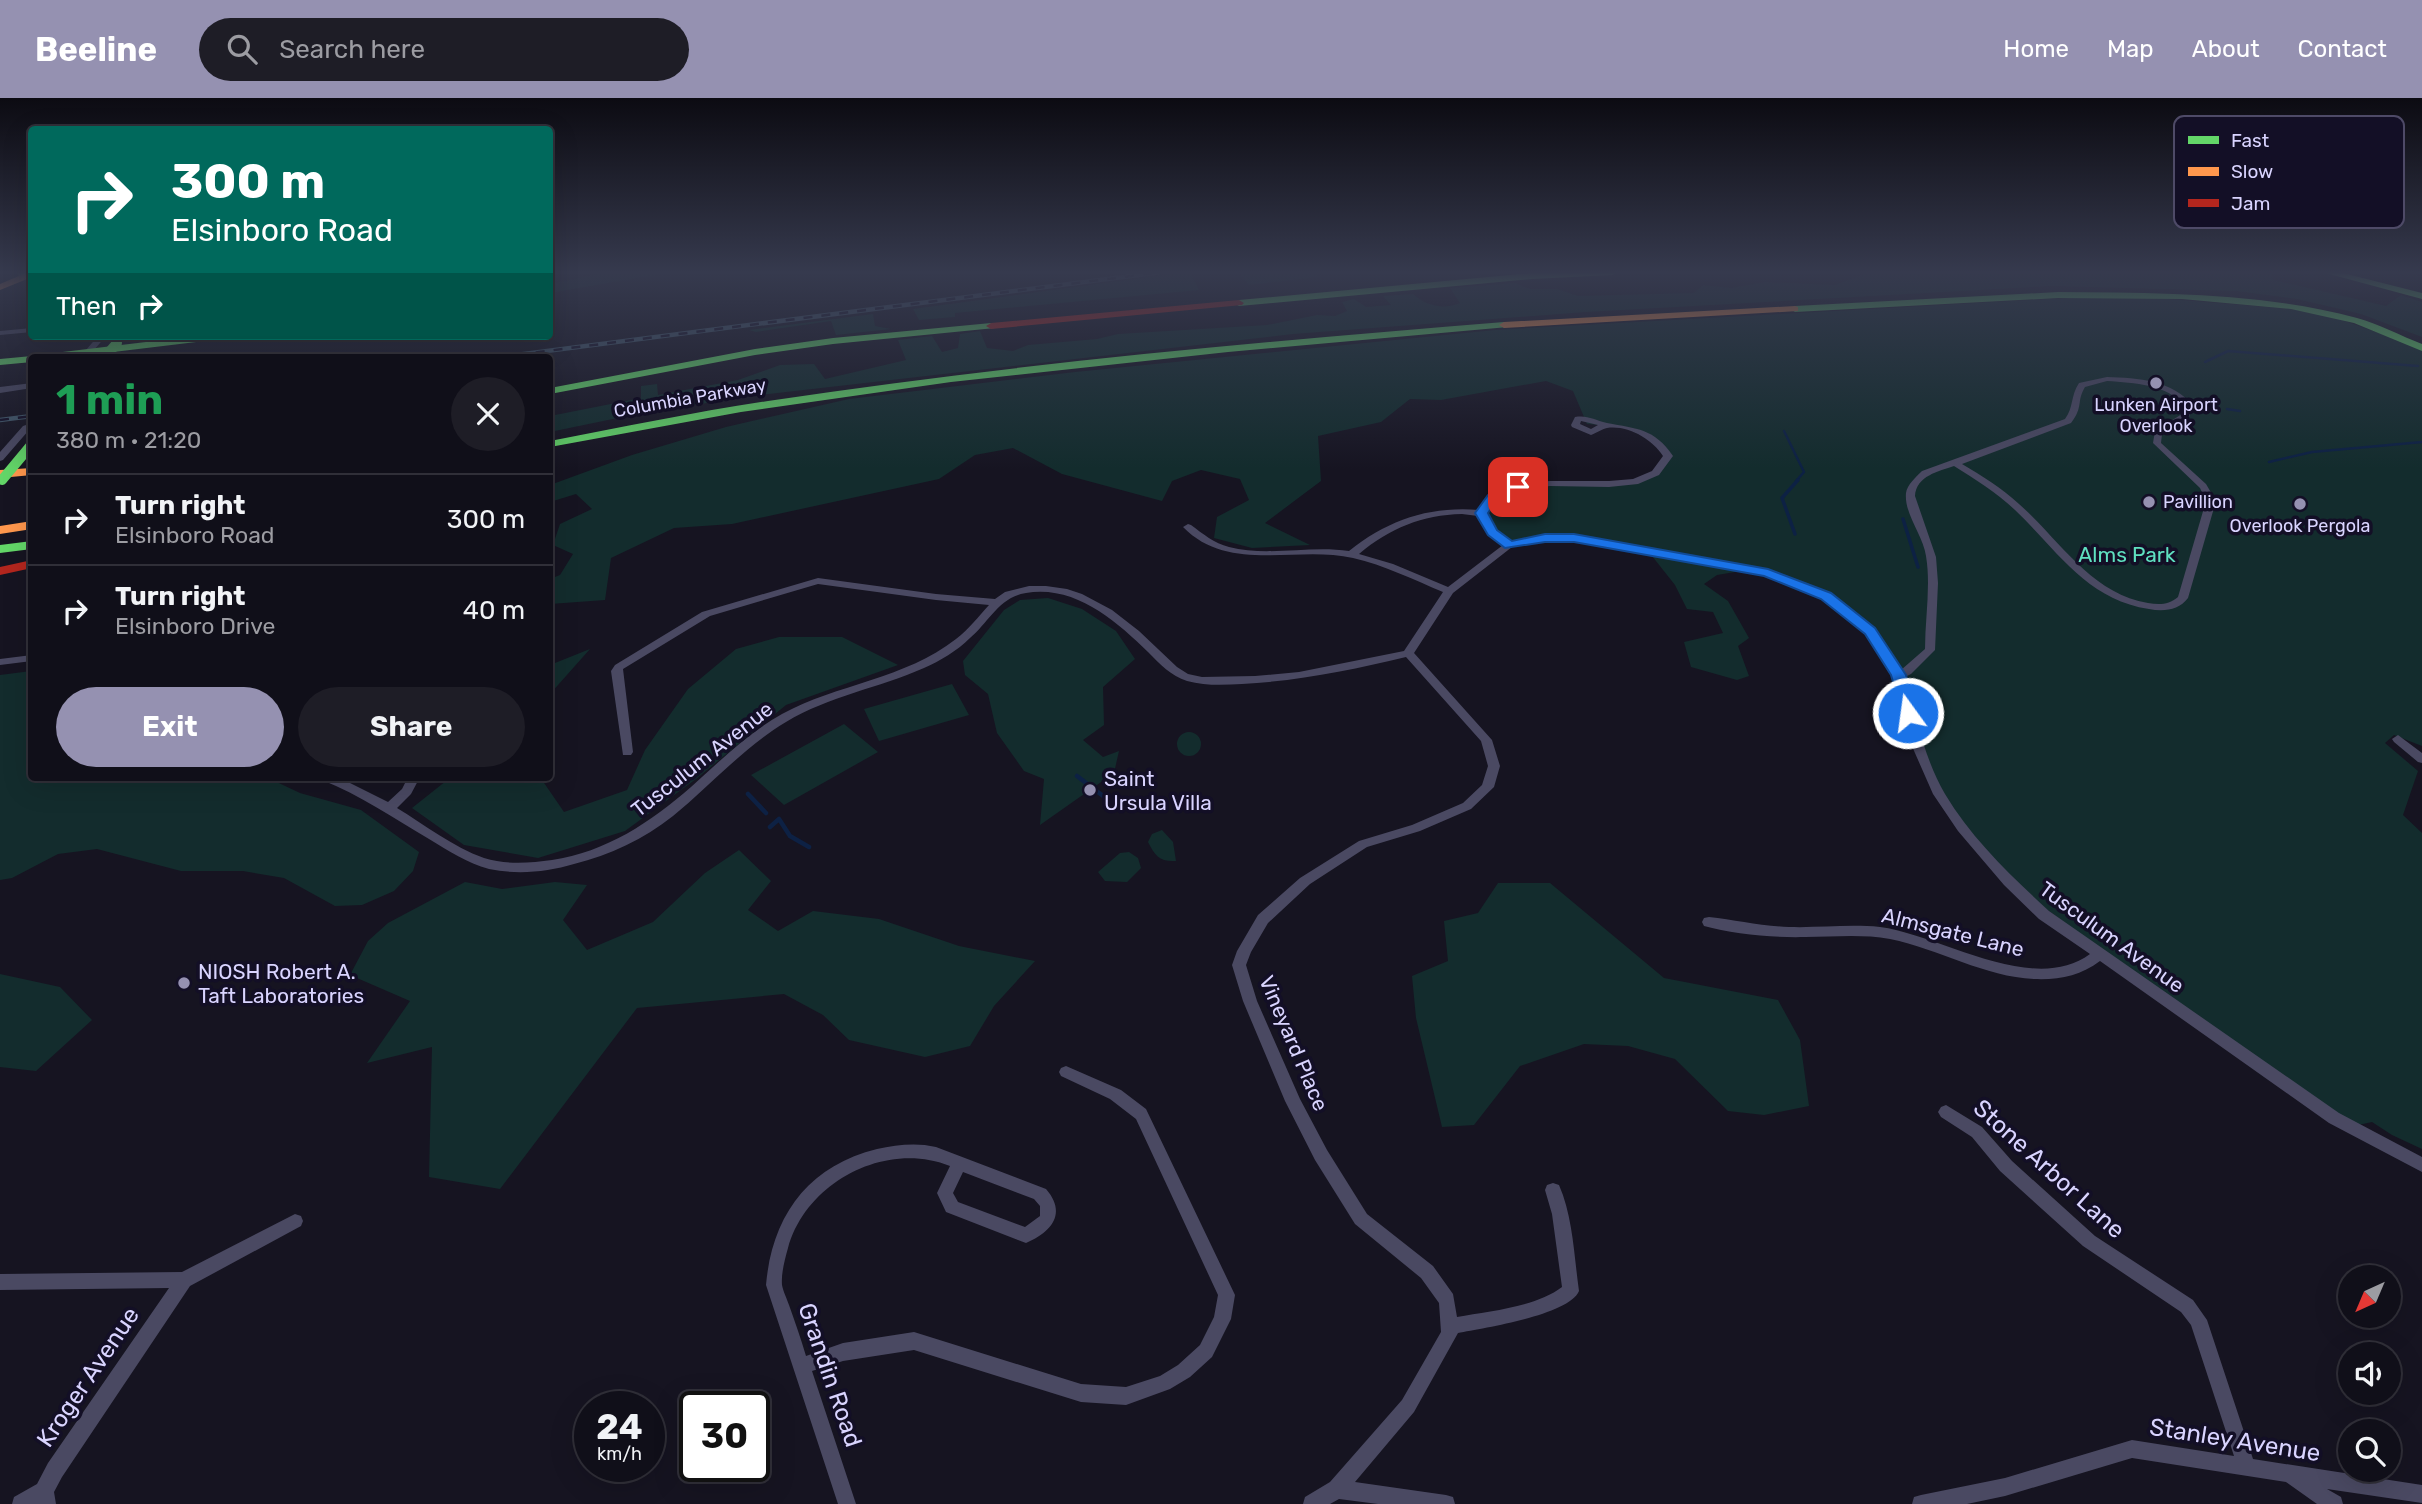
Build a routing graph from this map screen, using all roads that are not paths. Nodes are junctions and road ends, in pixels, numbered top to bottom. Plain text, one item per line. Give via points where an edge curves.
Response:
1 (859, 338) edge
2 (1306, 338) edge
3 (1348, 338) edge
4 (2397, 338) edge
5 (111, 340) edge
6 (193, 340) edge
7 (2422, 348) edge
8 (89, 354) edge
9 (94, 354) edge
10 (28, 359) edge
11 (0, 362) edge
12 (28, 386) edge
13 (553, 389) edge
14 (0, 390) edge
15 (1605, 425) dead end
16 (26, 428) dead end
17 (553, 437) edge
18 (553, 443) edge
19 (28, 449) edge
20 (0, 458) edge
21 (1955, 463) junction
22 (28, 472) edge
23 (1, 479) edge
24 (1481, 513) junction
25 (1188, 527) dead end
26 (0, 528) edge
27 (28, 528) edge
28 (28, 529) edge
29 (0, 539) edge
30 (1509, 545) junction
31 (28, 546) edge
32 (0, 549) edge
33 (1352, 554) junction
34 (28, 565) edge
35 (0, 571) edge
36 (1449, 591) junction
37 (995, 601) junction
38 (1408, 653) junction
39 (28, 658) edge
40 (0, 662) edge
41 (1899, 675) junction
42 (2398, 738) dead end
43 (627, 752) dead end
44 (2422, 759) edge
45 (334, 781) edge
46 (412, 781) edge
47 (388, 809) junction
48 (1709, 922) dead end
49 (2100, 954) junction
50 (1066, 1072) dead end
51 (1946, 1112) dead end
52 (959, 1163) junction
53 (2422, 1165) edge
54 (1553, 1190) dead end
55 (295, 1221) dead end
56 (184, 1280) junction
57 (0, 1282) edge
58 (1449, 1327) junction
59 (802, 1366) junction
60 (2247, 1467) junction
61 (2288, 1473) junction
62 (1337, 1489) junction
63 (2422, 1494) edge
64 (45, 1497) edge
65 (21, 1504) edge
66 (847, 1504) edge
67 (1312, 1504) edge
68 (1446, 1504) edge
69 (1921, 1504) edge
70 (2334, 1504) edge

1 - 13 main road
2 - 17 main road, Columbia Parkway via 775,398
3 - 18 main road, Columbia Parkway via 1068,366 768,404
4 - 7 main road, Columbia Parkway
5 - 8 street
6 - 9 main road
10 - 11 main road
12 - 14 street
15 - 24 street via 1654,438 1668,456 1665,465 1628,483 1518,487 1493,498
16 - 20 street
19 - 23 main road, bridge
21 - 21 street via 2014,505 2078,572 2112,596 2156,607 2171,606 2183,598 2211,501 2206,487 2157,443 2158,433 2189,410 2177,394 2131,380 2090,382 2078,390 2076,411 2068,421
21 - 41 street via 1925,473 1911,489 1911,503 1932,557 1930,650
22 - 23 main road
24 - 30 street via 1492,532
24 - 33 street via 1441,511 1411,517
25 - 33 street via 1202,541 1237,552
26 - 27 main road
28 - 29 main road
30 - 36 street, Tusculum Avenue
30 - 41 street, Tusculum Avenue via 1574,538 1786,579 1826,596 1857,619
31 - 32 main road
33 - 36 street
34 - 35 main road
36 - 38 street, Tusculum Avenue
37 - 38 street via 1040,589 1083,598 1123,622 1168,667 1188,678 1209,681 1298,676
37 - 43 street via 825,581 706,614 617,671
37 - 47 street, Tusculum Avenue via 972,631 938,656 781,719 666,816 631,837 578,859 536,867 479,862
38 - 58 street, Vineyard Place via 1486,740 1494,766 1488,787 1467,806 1363,845 1306,881 1263,919 1240,965 1256,1015 1321,1155 1361,1219 1427,1272 1447,1300
39 - 40 street
41 - 49 street, Tusculum Avenue via 1930,776 1962,828 2044,915
42 - 44 street
45 - 47 street, Tusculum Avenue
46 - 47 street
48 - 49 street, Almsgate Lane via 1787,932 1890,934 2000,968 2031,972 2080,968
49 - 53 street, Tusculum Avenue via 2334,1118
50 - 59 street via 1115,1093 1141,1114 1227,1295 1222,1319 1206,1351 1164,1383 1126,1396 1081,1393 914,1341 843,1352
51 - 60 street, Stone Arbor Lane via 1977,1132 2006,1166 2089,1241 2188,1306 2198,1320
52 - 52 street via 945,1193 951,1207 1018,1234 1026,1235 1046,1220 1048,1203 1040,1194
52 - 59 street, Grandin Road via 927,1152 863,1158 818,1185 800,1205 774,1261 774,1284
54 - 58 street via 1571,1291 1565,1298 1541,1306
55 - 56 street
56 - 57 street
56 - 64 street, Kroger Avenue via 55,1470
58 - 62 street via 1450,1333 1408,1406
59 - 66 street, Grandin Road
60 - 61 street, Stanley Avenue
60 - 69 street, Stanley Avenue via 2132,1449 2005,1486
61 - 63 street, Stanley Avenue
61 - 70 street
62 - 67 street
62 - 68 street
64 - 65 street

